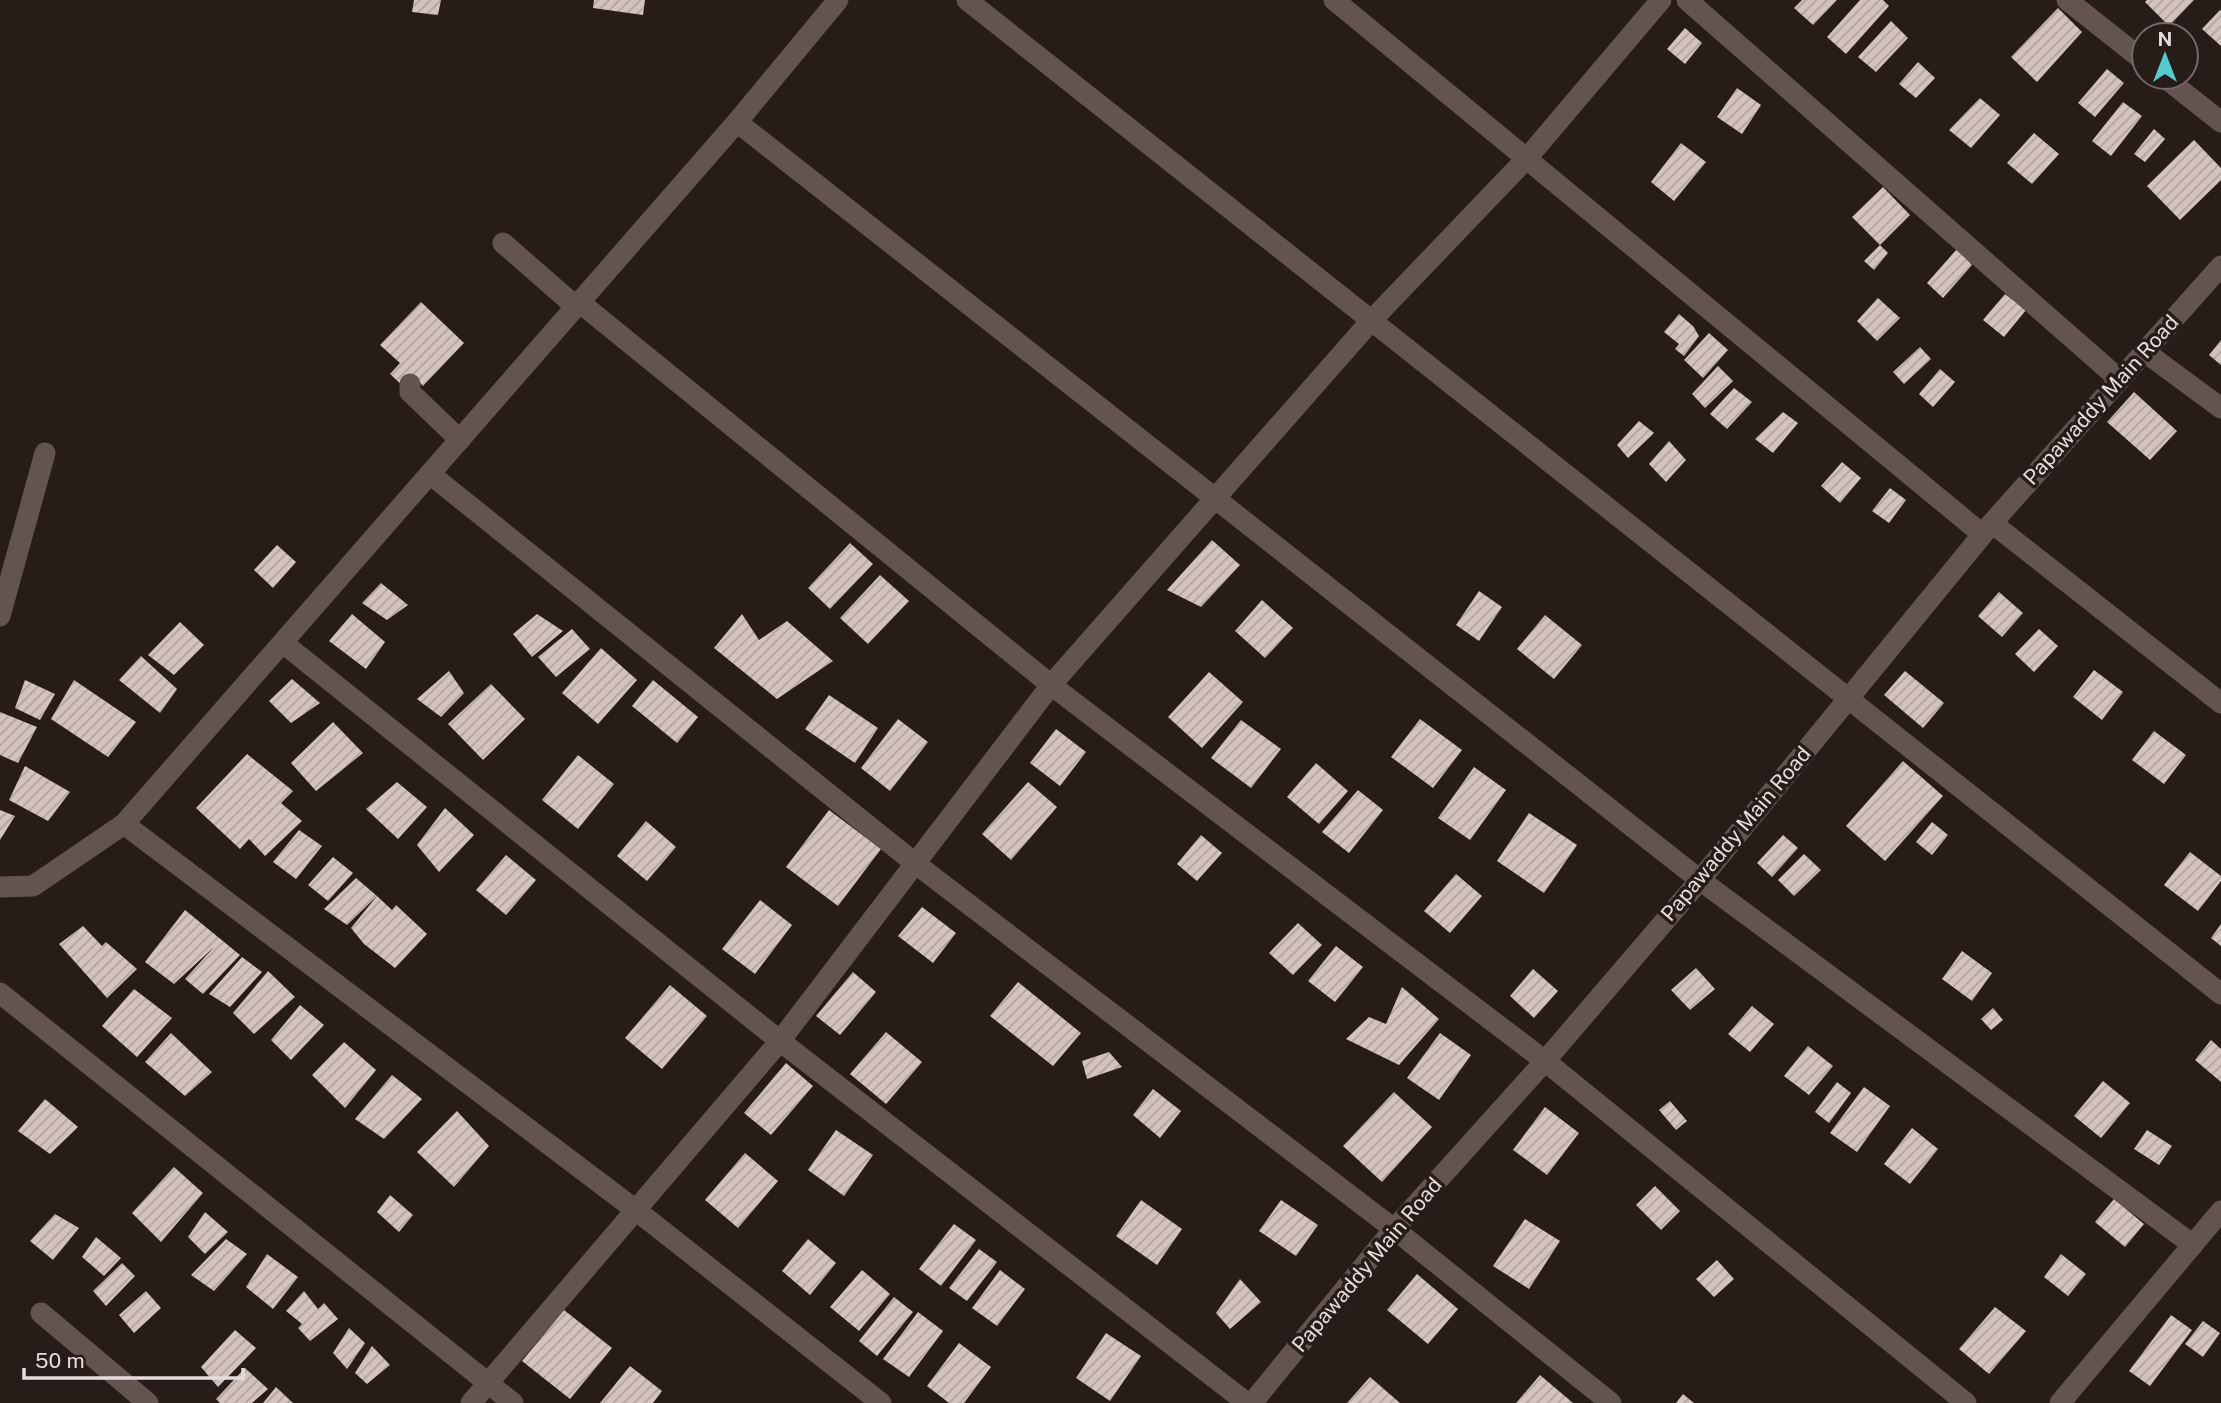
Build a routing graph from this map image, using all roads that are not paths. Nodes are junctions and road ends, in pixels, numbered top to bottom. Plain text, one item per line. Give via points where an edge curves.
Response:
1 (838, 0) edge
2 (967, 0) edge
3 (1334, 0) edge
4 (1661, 0) edge
5 (1687, 0) edge
6 (2067, 0) edge
7 (2130, 50) edge
8 (2182, 91) edge
9 (737, 122) junction
10 (2221, 122) edge
11 (1528, 157) junction
12 (503, 243) dead end
13 (2221, 266) edge
14 (576, 303) junction
15 (1370, 322) junction
16 (2145, 352) junction
17 (2119, 379) junction
18 (410, 384) dead end
19 (2221, 408) edge
20 (460, 440) junction
21 (45, 453) dead end
22 (430, 474) junction
23 (1216, 497) junction
24 (1987, 529) junction
25 (0, 616) edge
26 (283, 643) junction
27 (1051, 685) junction
28 (1847, 699) junction
29 (2221, 703) edge
30 (124, 824) junction
31 (916, 864) junction
32 (1700, 880) junction
33 (0, 887) edge
34 (0, 993) edge
35 (2221, 994) edge
36 (780, 1041) junction
37 (1545, 1061) junction
38 (637, 1210) junction
39 (2221, 1211) edge
40 (1394, 1229) junction
41 (2193, 1245) junction
42 (41, 1313) dead end
43 (490, 1384) junction
44 (148, 1403) edge
45 (471, 1403) edge
46 (513, 1403) edge
47 (881, 1403) edge
48 (1250, 1403) edge
49 (1611, 1403) edge
50 (1965, 1403) edge
51 (2060, 1403) edge

1 - 9 street
2 - 15 street
3 - 11 street
4 - 11 street
5 - 17 street
6 - 7 street
8 - 10 street
9 - 14 street
9 - 23 street
11 - 15 street
11 - 24 street
12 - 14 street
13 - 16 street, Papawaddy Main Road
14 - 20 street
14 - 27 street
15 - 23 street
15 - 28 street
16 - 17 street, Papawaddy Main Road
16 - 19 street
17 - 24 street, Papawaddy Main Road
18 - 20 street via 410,392
20 - 22 street
21 - 25 street
22 - 26 street
22 - 31 street
23 - 27 street
23 - 32 street
24 - 28 street, Papawaddy Main Road
24 - 29 street
26 - 30 street
26 - 36 street
27 - 31 street
27 - 37 street
28 - 32 street, Papawaddy Main Road
28 - 35 street
30 - 33 street via 33,886
30 - 38 street
31 - 36 street
31 - 40 street
32 - 37 street, Papawaddy Main Road
32 - 41 street
34 - 43 street
36 - 38 street
36 - 48 street
37 - 40 street, Papawaddy Main Road
37 - 50 street
38 - 43 street
38 - 47 street
39 - 41 street
40 - 48 street, Papawaddy Main Road
40 - 49 street
41 - 51 street
42 - 44 street
43 - 45 street
43 - 46 street

